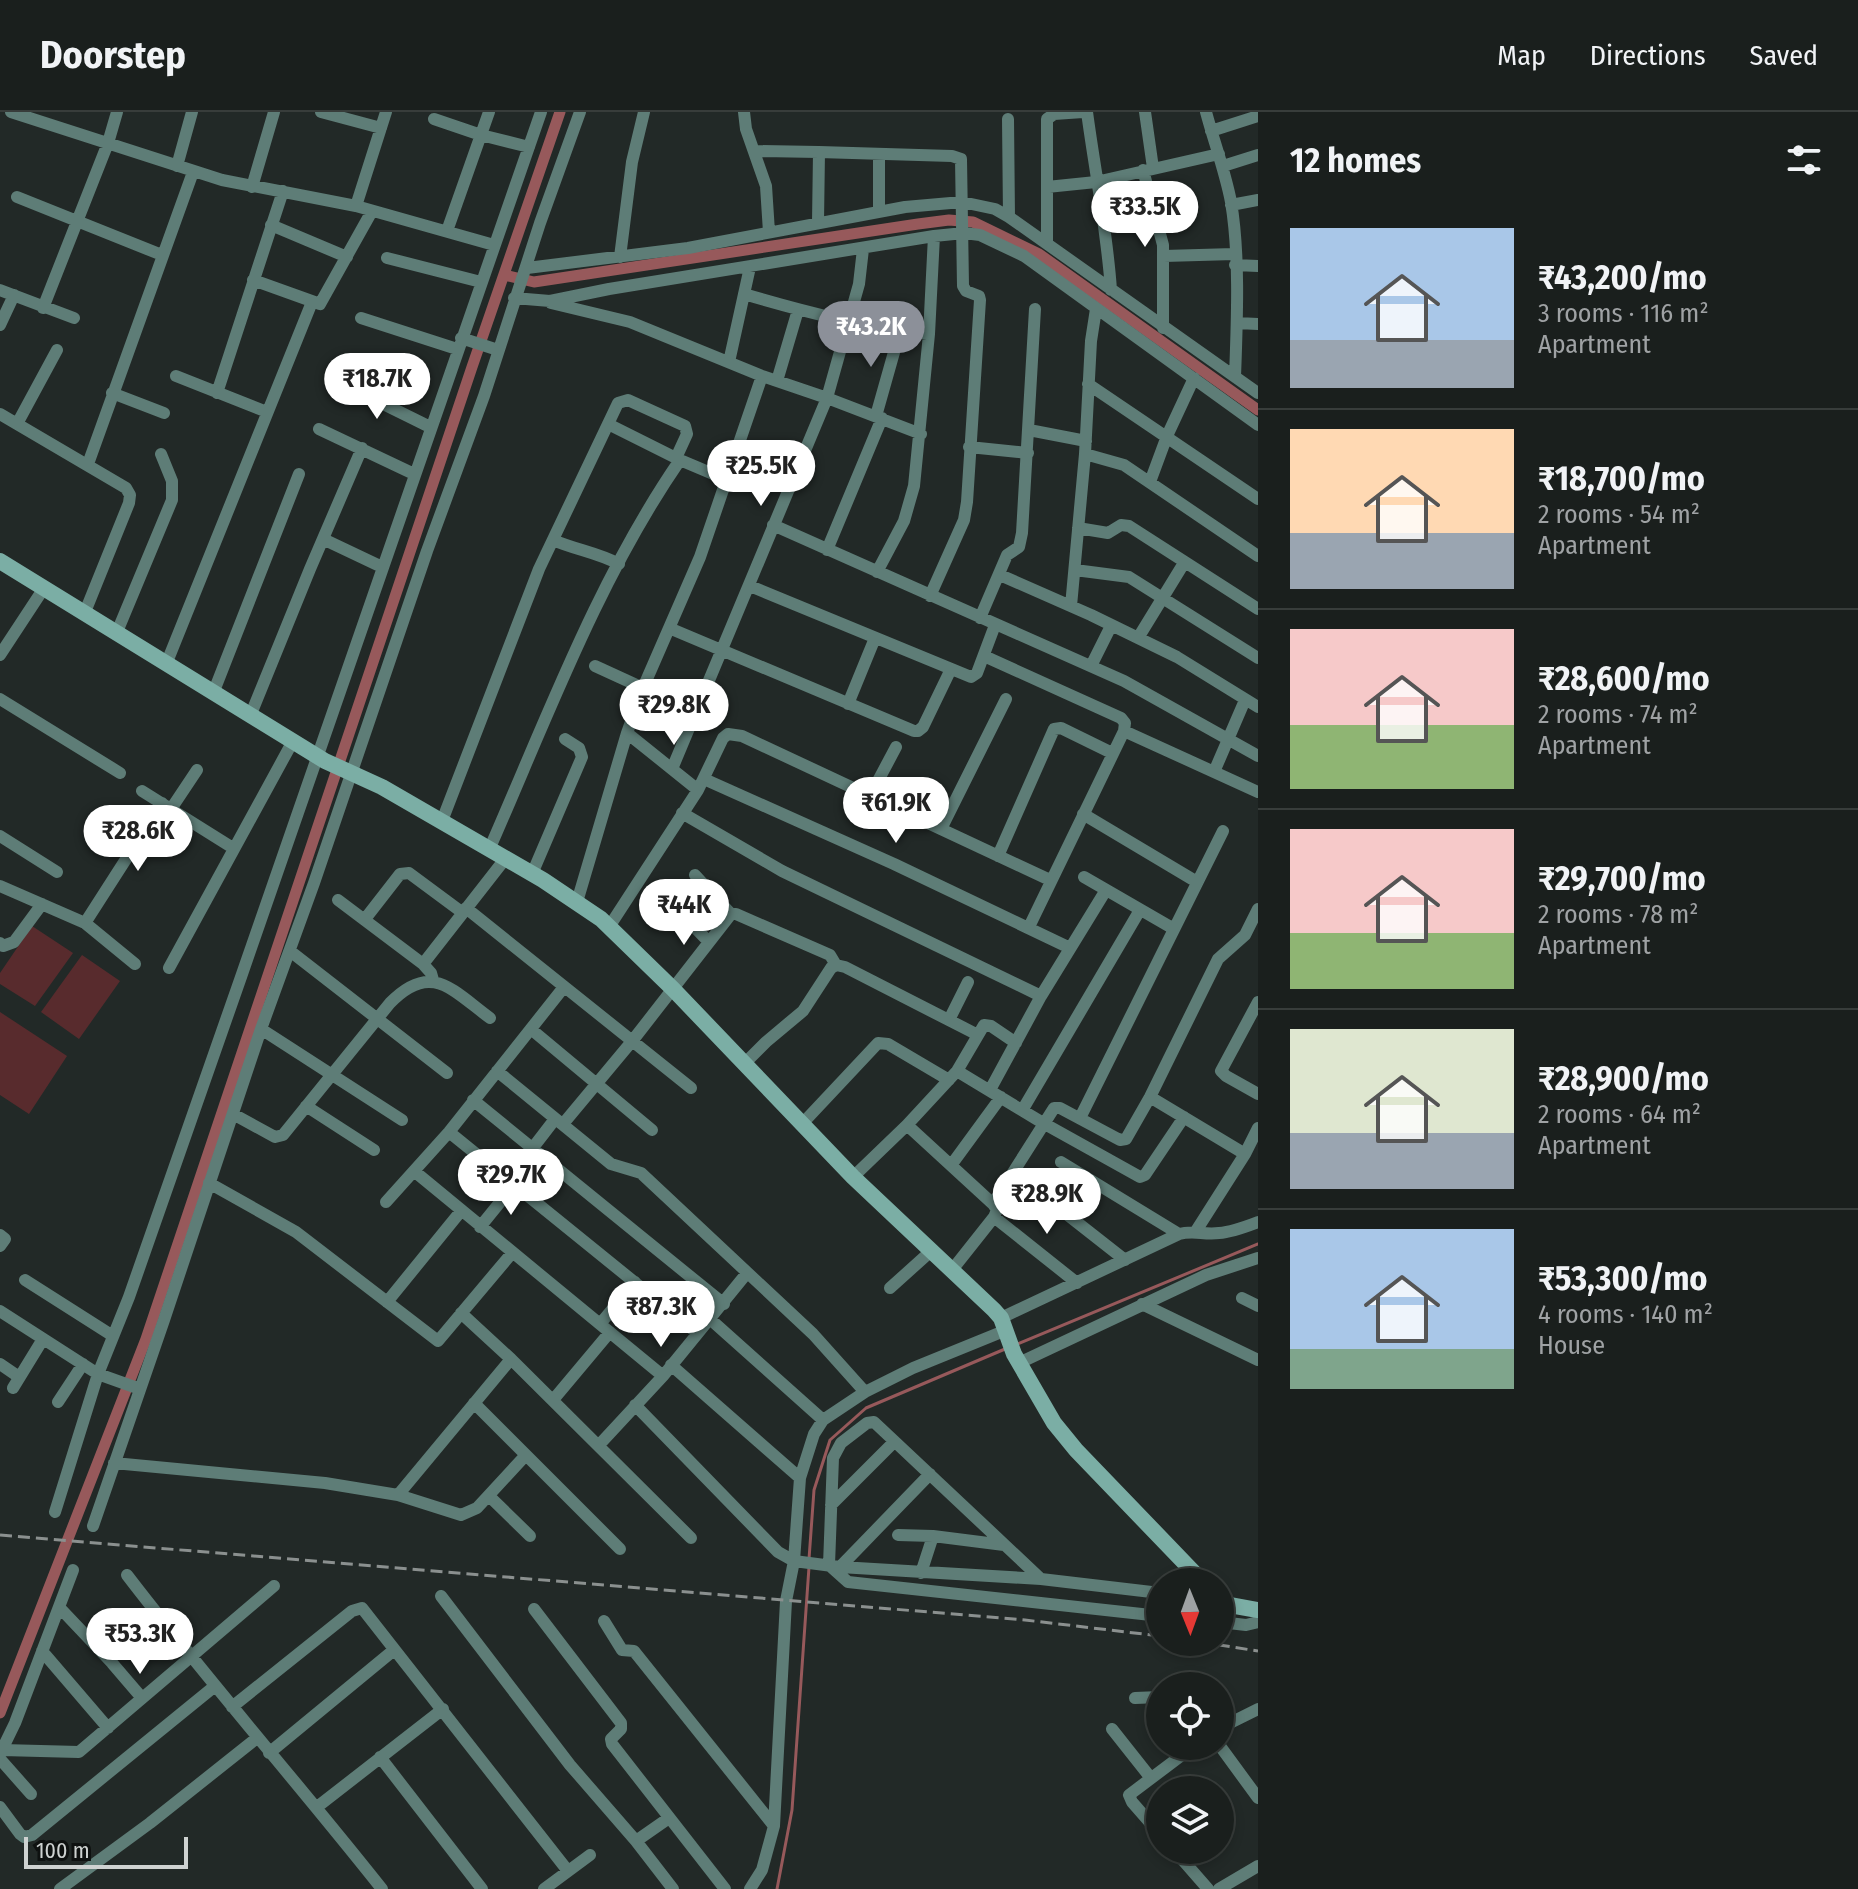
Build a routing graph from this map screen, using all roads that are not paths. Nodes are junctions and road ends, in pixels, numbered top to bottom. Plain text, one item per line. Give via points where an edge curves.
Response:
1 (11, 112) edge
2 (117, 112) edge
3 (192, 112) edge
4 (274, 112) edge
5 (321, 112) edge
6 (386, 112) edge
7 (489, 112) edge
8 (541, 112) edge
9 (580, 112) edge
10 (644, 112) edge
11 (744, 112) edge
12 (1085, 112) edge
13 (1145, 112) edge
14 (1206, 112) edge
15 (1258, 116) edge
16 (45, 117) edge
17 (434, 119) dead end
18 (1008, 119) dead end
19 (381, 128) junction
20 (1211, 131) junction
21 (481, 135) junction
22 (108, 143) junction
23 (529, 147) junction
24 (754, 151) junction
25 (819, 152) junction
26 (879, 154) junction
27 (1258, 155) edge
28 (1221, 160) junction
29 (177, 166) junction
30 (1148, 169) junction
31 (193, 172) junction
32 (1096, 182) junction
33 (252, 187) junction
34 (1047, 187) junction
35 (283, 191) junction
36 (17, 197) dead end
37 (1258, 200) edge
38 (1231, 205) junction
39 (356, 206) junction
40 (372, 211) junction
41 (879, 211) junction
42 (1009, 217) junction
43 (963, 218) junction
44 (77, 221) junction
45 (818, 222) junction
46 (271, 225) junction
47 (447, 231) junction
48 (769, 232) junction
49 (934, 236) junction
50 (1047, 242) junction
51 (494, 245) junction
52 (863, 249) junction
53 (162, 255) junction
54 (1164, 256) junction
55 (347, 257) junction
56 (620, 257) junction
57 (387, 258) dead end
58 (1235, 259) junction
59 (1258, 266) edge
60 (750, 267) junction
61 (253, 280) junction
62 (481, 282) junction
63 (520, 283) junction
64 (0, 290) edge
65 (1111, 290) junction
66 (744, 294) junction
67 (14, 295) junction
68 (539, 301) junction
69 (312, 302) junction
70 (43, 308) junction
71 (1035, 309) dead end
72 (1096, 309) junction
73 (798, 310) junction
74 (74, 318) dead end
75 (361, 318) dead end
76 (849, 320) junction
77 (1237, 323) junction
78 (1258, 324) edge
79 (0, 325) edge
80 (1163, 328) junction
81 (900, 331) junction
82 (929, 334) junction
83 (459, 344) junction
84 (494, 348) junction
85 (57, 350) dead end
86 (729, 362) junction
87 (176, 376) dead end
88 (762, 376) junction
89 (1235, 377) junction
90 (1194, 378) junction
91 (777, 381) junction
92 (339, 382) dead end
93 (1088, 384) junction
94 (112, 393) junction
95 (217, 393) junction
96 (1258, 393) edge
97 (827, 398) junction
98 (267, 412) junction
99 (164, 413) dead end
100 (0, 414) edge
101 (879, 417) junction
102 (17, 424) junction
103 (608, 424) junction
104 (1258, 425) edge
105 (430, 427) junction
106 (319, 429) dead end
107 (1029, 430) junction
108 (921, 434) junction
109 (1167, 436) junction
110 (969, 447) junction
111 (362, 448) junction
112 (1085, 448) junction
113 (1028, 453) junction
114 (161, 454) dead end
115 (678, 459) junction
116 (88, 464) junction
117 (299, 474) dead end
118 (414, 474) junction
119 (725, 479) junction
120 (1150, 482) junction
121 (1258, 499) edge
122 (773, 525) junction
123 (1078, 528) junction
124 (323, 539) junction
125 (553, 540) junction
126 (827, 550) junction
127 (1258, 556) edge
128 (0, 561) edge
129 (1184, 563) junction
130 (619, 564) junction
131 (382, 567) junction
132 (1075, 570) junction
133 (877, 572) junction
134 (1000, 575) junction
135 (750, 586) junction
136 (44, 588) junction
137 (930, 596) junction
138 (1161, 597) junction
139 (1071, 606) junction
140 (1258, 609) edge
141 (85, 612) junction
142 (980, 618) junction
143 (995, 625) junction
144 (1111, 626) junction
145 (669, 628) junction
146 (117, 632) junction
147 (875, 638) junction
148 (1138, 638) junction
149 (722, 651) junction
150 (1256, 652) edge
151 (0, 655) edge
152 (984, 656) junction
153 (167, 662) junction
154 (595, 666) dead end
155 (1091, 666) junction
156 (951, 669) junction
157 (643, 688) junction
158 (214, 691) junction
159 (0, 699) edge
160 (1006, 699) dead end
161 (1245, 700) junction
162 (848, 704) junction
163 (1258, 707) edge
164 (251, 714) junction
165 (1124, 731) junction
166 (627, 733) junction
167 (565, 739) dead end
168 (1227, 739) junction
169 (293, 741) junction
170 (896, 747) dead end
171 (1112, 753) junction
172 (1258, 756) edge
173 (321, 758) junction
174 (672, 769) junction
175 (197, 770) dead end
176 (348, 771) junction
177 (1214, 772) junction
178 (120, 773) dead end
179 (701, 785) junction
180 (142, 791) dead end
181 (1258, 792) edge
182 (870, 796) junction
183 (167, 806) junction
184 (682, 813) junction
185 (1083, 814) junction
186 (442, 821) junction
187 (941, 829) junction
188 (1223, 831) dead end
189 (0, 836) edge
190 (233, 848) junction
191 (489, 850) junction
192 (998, 856) junction
193 (505, 859) junction
194 (57, 872) dead end
195 (532, 874) junction
196 (695, 875) dead end
197 (1084, 877) dead end
198 (1050, 880) junction
199 (1197, 882) junction
200 (0, 886) edge
201 (1106, 890) junction
202 (338, 900) dead end
203 (577, 902) junction
204 (42, 904) junction
205 (673, 905) dead end
206 (1258, 909) edge
207 (465, 910) junction
208 (1140, 910) junction
209 (731, 914) junction
210 (365, 919) junction
211 (85, 923) junction
212 (609, 927) junction
213 (1029, 927) junction
214 (1174, 929) junction
215 (709, 942) junction
216 (0, 943) edge
217 (1070, 948) junction
218 (290, 951) junction
219 (135, 964) dead end
220 (423, 964) junction
221 (836, 965) junction
222 (169, 968) dead end
223 (433, 980) junction
224 (968, 982) dead end
225 (564, 987) junction
226 (673, 989) junction
227 (1041, 996) junction
228 (1258, 1002) edge
229 (490, 1018) dead end
230 (378, 1019) junction
231 (949, 1020) junction
232 (261, 1029) junction
233 (532, 1030) junction
234 (978, 1035) junction
235 (633, 1040) junction
236 (1016, 1043) junction
237 (745, 1063) junction
238 (497, 1071) junction
239 (447, 1073) dead end
240 (331, 1074) junction
241 (953, 1075) junction
242 (597, 1083) junction
243 (691, 1088) dead end
244 (995, 1093) junction
245 (1258, 1094) edge
246 (1150, 1097) junction
247 (473, 1100) junction
248 (306, 1106) junction
249 (1023, 1109) junction
250 (233, 1114) junction
251 (1184, 1117) junction
252 (1080, 1118) junction
253 (402, 1120) dead end
254 (559, 1121) junction
255 (1043, 1123) junction
256 (801, 1125) junction
257 (907, 1125) junction
258 (1258, 1128) edge
259 (652, 1130) dead end
260 (449, 1132) junction
261 (531, 1148) junction
262 (374, 1150) dead end
263 (1245, 1154) junction
264 (1061, 1162) dead end
265 (952, 1164) junction
266 (414, 1171) junction
267 (853, 1177) junction
268 (511, 1182) junction
269 (209, 1183) junction
270 (1032, 1187) dead end
271 (386, 1202) dead end
272 (994, 1210) junction
273 (461, 1211) junction
274 (1258, 1222) edge
275 (480, 1227) junction
276 (1196, 1231) junction
277 (1179, 1234) junction
278 (0, 1235) edge
279 (0, 1246) edge
280 (930, 1252) junction
281 (512, 1253) junction
282 (1258, 1258) edge
283 (1125, 1260) junction
284 (952, 1270) junction
285 (747, 1273) junction
286 (25, 1280) dead end
287 (635, 1282) junction
288 (1077, 1283) junction
289 (890, 1288) dead end
290 (1242, 1298) dead end
291 (387, 1302) junction
292 (724, 1304) junction
293 (1142, 1304) junction
294 (1258, 1306) edge
295 (0, 1311) edge
296 (461, 1313) junction
297 (710, 1319) junction
298 (605, 1328) junction
299 (1003, 1328) junction
300 (696, 1332) junction
301 (113, 1336) junction
302 (43, 1339) junction
303 (511, 1359) junction
304 (1017, 1359) junction
305 (1258, 1360) edge
306 (0, 1364) edge
307 (83, 1364) junction
308 (667, 1370) junction
309 (103, 1376) junction
310 (135, 1387) junction
311 (865, 1392) junction
312 (553, 1400) junction
313 (58, 1402) dead end
314 (474, 1403) junction
315 (635, 1405) junction
316 (823, 1420) junction
317 (894, 1442) junction
318 (599, 1445) junction
319 (525, 1456) junction
320 (114, 1463) junction
321 (930, 1474) junction
322 (800, 1478) junction
323 (398, 1495) junction
324 (489, 1496) junction
325 (831, 1505) junction
326 (55, 1512) dead end
327 (93, 1526) dead end
328 (898, 1535) dead end
329 (530, 1536) dead end
330 (933, 1536) junction
331 (691, 1538) dead end
332 (1004, 1545) junction
333 (620, 1549) dead end
334 (798, 1561) junction
335 (830, 1565) junction
336 (1190, 1568) edge
337 (73, 1570) dead end
338 (921, 1573) junction
339 (127, 1575) dead end
340 (1041, 1579) junction
341 (1089, 1583) junction
342 (274, 1586) dead end
343 (1146, 1591) edge
344 (441, 1596) dead end
345 (1234, 1605) edge
346 (59, 1607) junction
347 (1079, 1607) junction
348 (534, 1609) dead end
349 (1258, 1610) edge
350 (1146, 1614) edge
351 (604, 1621) dead end
352 (1258, 1622) edge
353 (1234, 1624) edge
354 (394, 1650) junction
355 (42, 1651) junction
356 (191, 1659) junction
357 (215, 1686) junction
358 (142, 1698) junction
359 (1135, 1698) dead end
360 (1146, 1698) edge
361 (232, 1707) junction
362 (443, 1709) junction
363 (1258, 1709) edge
364 (1234, 1721) edge
365 (108, 1728) junction
366 (1112, 1729) dead end
367 (257, 1738) junction
368 (269, 1753) junction
369 (1, 1754) edge
370 (380, 1757) junction
371 (1174, 1760) edge
372 (1230, 1760) edge
373 (1149, 1776) edge
374 (1151, 1776) edge
375 (1146, 1780) edge
376 (31, 1794) dead end
377 (1258, 1798) edge
378 (0, 1807) edge
379 (317, 1807) junction
380 (669, 1818) junction
381 (1146, 1818) edge
382 (774, 1826) junction
383 (636, 1841) junction
384 (590, 1855) dead end
385 (1186, 1864) edge
386 (1258, 1866) edge
387 (568, 1871) junction
388 (60, 1889) edge
389 (382, 1889) edge
390 (482, 1889) edge
391 (544, 1889) edge
392 (673, 1889) edge
393 (725, 1889) edge
394 (750, 1889) edge
395 (1208, 1889) edge
396 (1219, 1889) edge

1 - 16 street
2 - 22 street
3 - 29 street
4 - 33 street
5 - 19 street
6 - 19 street
7 - 21 street
8 - 23 street
9 - 63 street
10 - 56 street
11 - 24 street
12 - 32 street
12 - 34 street via 1047,119
13 - 30 street
14 - 20 street
15 - 20 street
16 - 22 street
17 - 21 street
18 - 42 street
19 - 39 street
20 - 28 street
21 - 23 street
21 - 47 street
22 - 29 street
22 - 44 street
23 - 51 street
24 - 25 street
24 - 48 street via 766,186
25 - 26 street
25 - 45 street
26 - 41 street
26 - 43 street via 959,156
27 - 28 street
28 - 30 street
28 - 38 street
29 - 31 street
30 - 32 street
30 - 54 street
31 - 33 street
31 - 53 street
32 - 34 street
32 - 65 street
33 - 35 street
34 - 50 street
35 - 39 street
35 - 46 street
36 - 44 street
37 - 38 street
38 - 58 street
39 - 40 street
40 - 47 street
40 - 55 street
41 - 43 street
41 - 45 street
42 - 43 street via 995,209
42 - 50 street
43 - 49 street
43 - 72 street
43 - 110 street via 964,289 980,300
44 - 53 street
44 - 70 street
45 - 48 street
46 - 55 street
46 - 61 street
47 - 51 street
48 - 56 street
49 - 52 street
49 - 82 street
50 - 65 street
51 - 62 street
52 - 60 street
52 - 76 street
53 - 94 street
54 - 58 street
54 - 80 street
55 - 69 street via 323,302
56 - 63 street
57 - 62 street
58 - 59 street
58 - 77 street
60 - 66 street
60 - 68 street
61 - 69 street
61 - 95 street
62 - 83 street
63 - 68 street
63 - 84 street
64 - 67 street
65 - 80 street
66 - 73 street
66 - 86 street
67 - 70 street
67 - 79 street
68 - 86 street via 630,322
69 - 98 street
70 - 74 street
71 - 107 street
72 - 90 street
72 - 93 street
73 - 76 street
73 - 91 street
75 - 83 street
76 - 81 street
76 - 97 street
77 - 78 street
77 - 89 street
80 - 89 street
81 - 82 street
81 - 101 street
82 - 108 street
83 - 84 street
83 - 105 street
84 - 176 street
85 - 102 street
86 - 88 street
87 - 95 street
88 - 91 street
88 - 119 street
89 - 96 street
90 - 104 street
90 - 109 street
91 - 97 street
92 - 105 street
93 - 109 street
93 - 112 street
94 - 99 street
94 - 116 street
95 - 98 street
97 - 101 street
97 - 122 street
98 - 153 street
100 - 102 street
101 - 108 street
101 - 126 street
102 - 116 street
103 - 115 street
103 - 115 street via 618,403 628,400 685,426
103 - 125 street
105 - 118 street
106 - 111 street
107 - 112 street
107 - 113 street
108 - 133 street via 908,510
109 - 120 street
109 - 121 street
110 - 113 street
110 - 137 street via 964,520
111 - 118 street
111 - 124 street
112 - 120 street
112 - 123 street
113 - 134 street via 1021,542 1007,555
114 - 146 street via 172,481 172,500
115 - 119 street
115 - 130 street
116 - 141 street via 130,495
117 - 158 street
118 - 131 street
119 - 145 street via 700,557
120 - 127 street
122 - 126 street
122 - 135 street
123 - 129 street via 1108,533 1129,526
123 - 132 street
124 - 131 street
124 - 164 street
125 - 130 street
125 - 186 street
126 - 133 street
128 - 136 street
129 - 138 street
129 - 140 street
130 - 191 street via 590,618
131 - 173 street
132 - 138 street via 1129,577
132 - 139 street
133 - 137 street
134 - 139 street
134 - 142 street
135 - 147 street
135 - 149 street
136 - 141 street
136 - 151 street
137 - 142 street
138 - 148 street
138 - 150 street
139 - 144 street
141 - 146 street
142 - 143 street
143 - 152 street
143 - 155 street
144 - 148 street
144 - 155 street
145 - 149 street
145 - 157 street
146 - 153 street
147 - 156 street
147 - 162 street
148 - 161 street
149 - 162 street
149 - 174 street
152 - 156 street via 975,676
152 - 165 street via 1121,718
153 - 158 street
154 - 157 street
155 - 168 street
156 - 162 street via 918,731
157 - 166 street
158 - 164 street
159 - 178 street
160 - 187 street
161 - 163 street
161 - 168 street
164 - 169 street
165 - 171 street
165 - 177 street
166 - 174 street
166 - 203 street
167 - 195 street via 582,757
168 - 172 street
168 - 177 street
169 - 173 street
169 - 190 street
170 - 182 street
171 - 185 street
171 - 192 street via 1056,727
173 - 176 street
173 - 301 street
174 - 179 street
175 - 183 street
176 - 186 street
176 - 218 street
177 - 181 street
179 - 182 street via 723,738 734,734
179 - 184 street
179 - 213 street
180 - 183 street
182 - 187 street
183 - 190 street
183 - 211 street
184 - 212 street
184 - 227 street via 782,871
185 - 198 street
185 - 199 street
186 - 191 street
187 - 192 street
188 - 199 street
189 - 194 street
190 - 222 street
191 - 193 street
192 - 198 street
193 - 195 street
193 - 207 street
195 - 203 street
196 - 209 street
197 - 201 street
198 - 213 street
199 - 214 street
200 - 204 street
201 - 208 street
201 - 217 street
202 - 210 street
203 - 212 street
204 - 211 street
204 - 216 street via 14,942
205 - 215 street
206 - 246 street via 1245,935 1218,959
207 - 210 street via 405,872
207 - 220 street
207 - 225 street
208 - 214 street
208 - 249 street
209 - 215 street
209 - 221 street via 830,955
210 - 220 street
211 - 219 street
212 - 226 street
213 - 217 street
214 - 252 street
215 - 226 street
217 - 227 street
218 - 230 street
218 - 232 street
220 - 223 street
221 - 231 street
221 - 237 street via 803,1011
223 - 229 street
223 - 230 street via 403,990
224 - 231 street
225 - 233 street
225 - 235 street
226 - 235 street
226 - 237 street
227 - 236 street
228 - 245 street via 1221,1071
230 - 239 street
230 - 240 street
231 - 234 street
232 - 240 street
232 - 250 street
233 - 238 street
233 - 242 street
234 - 236 street via 987,1025
234 - 241 street
235 - 242 street
235 - 243 street
236 - 244 street
237 - 256 street
238 - 247 street
238 - 254 street
240 - 248 street
240 - 253 street
241 - 244 street
241 - 256 street via 878,1043
241 - 257 street
242 - 254 street
242 - 259 street
244 - 249 street
244 - 265 street
246 - 251 street
246 - 252 street via 1123,1140
247 - 260 street
247 - 261 street
248 - 250 street via 279,1138
248 - 262 street
249 - 255 street
250 - 269 street
251 - 255 street via 1140,1177
251 - 263 street
252 - 255 street via 1057,1107
254 - 261 street
254 - 285 street via 611,1164 641,1173
255 - 272 street
256 - 267 street
257 - 265 street
257 - 267 street
258 - 263 street
260 - 266 street
260 - 268 street
261 - 268 street
261 - 292 street
263 - 276 street
264 - 277 street
265 - 272 street
266 - 271 street
266 - 273 street
267 - 280 street
268 - 275 street
268 - 287 street
269 - 291 street via 296,1232
269 - 310 street
270 - 283 street
272 - 284 street
272 - 288 street
273 - 275 street
273 - 291 street
274 - 276 street via 1217,1234
275 - 281 street
276 - 277 street
277 - 283 street
278 - 279 street via 5,1239
280 - 284 street
280 - 289 street
281 - 296 street
281 - 298 street
282 - 293 street
283 - 288 street
284 - 299 street
285 - 292 street
285 - 311 street
286 - 301 street
287 - 298 street
287 - 300 street
288 - 299 street
290 - 294 street
291 - 296 street via 438,1341
292 - 297 street
293 - 304 street
293 - 305 street
295 - 302 street
296 - 303 street
297 - 300 street
297 - 316 street
298 - 308 street
298 - 312 street
299 - 304 street
299 - 311 street
300 - 308 street
301 - 309 street
302 - 306 street via 16,1383
302 - 307 street
303 - 312 street
303 - 314 street
304 - 336 street via 1076,1450
307 - 309 street
307 - 313 street
308 - 315 street
308 - 322 street
309 - 310 street
309 - 326 street
310 - 320 street
311 - 316 street
312 - 318 street
314 - 319 street
314 - 323 street
315 - 318 street
315 - 334 street via 778,1552
316 - 322 street
317 - 321 street
317 - 325 street
317 - 325 street via 871,1422 841,1443 833,1458
318 - 331 street
319 - 324 street
319 - 333 street
320 - 323 street
320 - 327 street
321 - 332 street
321 - 335 street
322 - 334 street
323 - 324 street via 461,1515
324 - 329 street
325 - 335 street
328 - 330 street
330 - 332 street
330 - 338 street
332 - 340 street
334 - 335 street
334 - 382 street via 786,1601
335 - 338 street
335 - 347 street via 852,1585
337 - 346 street
338 - 340 street
339 - 356 street
340 - 341 street
341 - 343 street
341 - 347 street
342 - 356 street
344 - 383 street via 570,1765
345 - 349 street
346 - 355 street
346 - 358 street
347 - 350 street
348 - 380 street via 621,1723 612,1744
351 - 382 street via 622,1650 634,1651
352 - 353 street
354 - 361 street via 365,1610 357,1608
354 - 362 street
354 - 368 street
355 - 365 street
355 - 369 street
356 - 357 street
356 - 358 street
357 - 361 street
357 - 378 street via 32,1835 20,1834
358 - 365 street
359 - 360 street
361 - 367 street
362 - 370 street
362 - 387 street
363 - 364 street
365 - 369 street via 79,1752
366 - 373 street
367 - 368 street
367 - 388 street
368 - 379 street
369 - 376 street
370 - 379 street
370 - 390 street
371 - 374 street
372 - 377 street
375 - 381 street via 1129,1795
379 - 389 street
380 - 383 street
380 - 393 street
382 - 394 street via 762,1870
383 - 392 street
384 - 387 street
385 - 395 street
386 - 396 street
387 - 391 street

